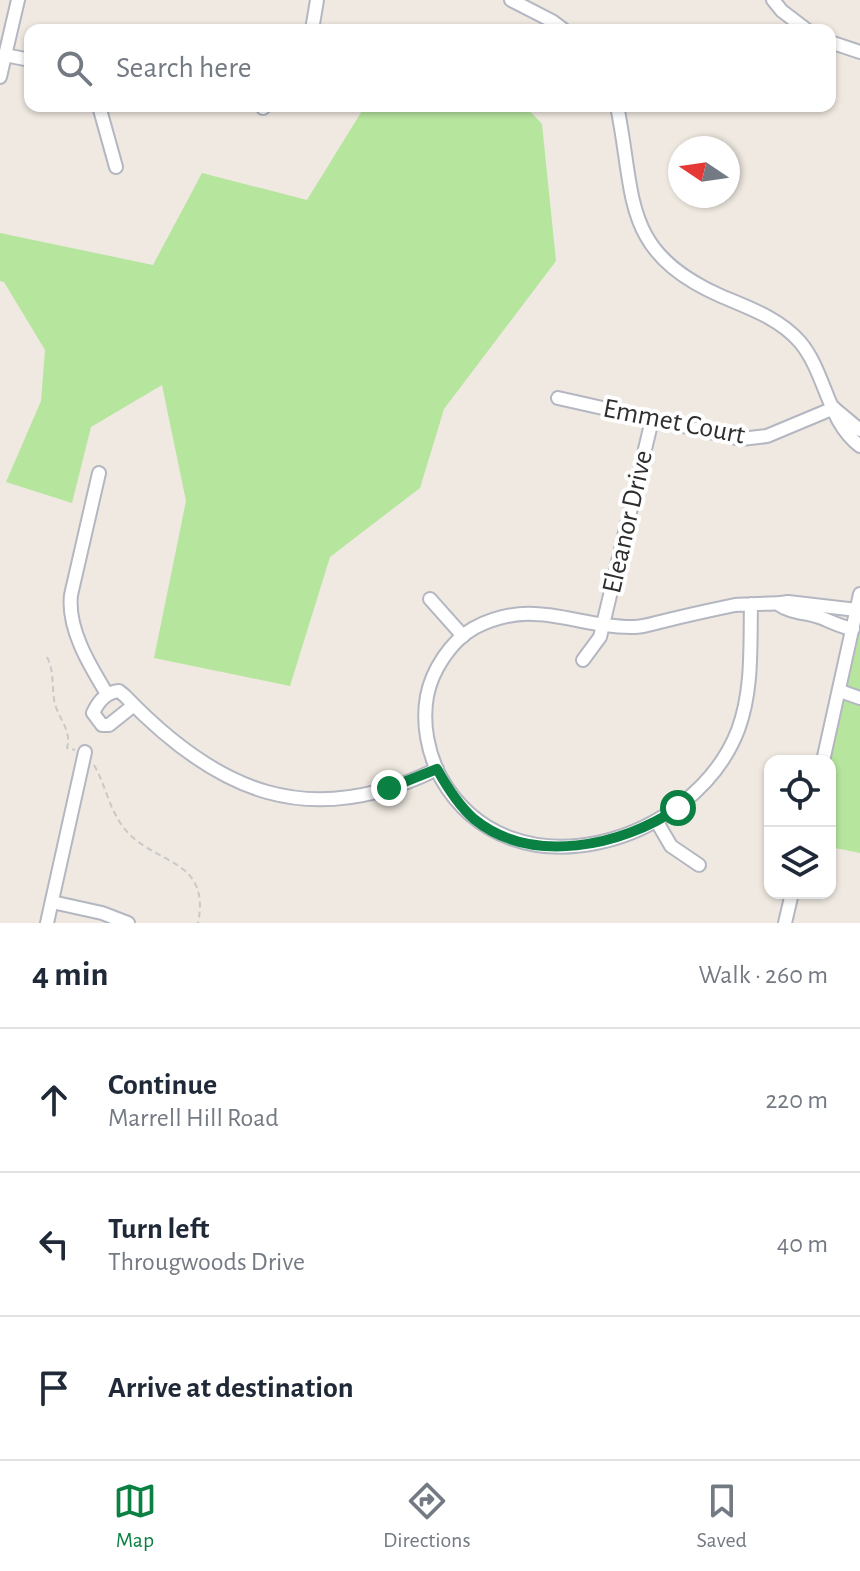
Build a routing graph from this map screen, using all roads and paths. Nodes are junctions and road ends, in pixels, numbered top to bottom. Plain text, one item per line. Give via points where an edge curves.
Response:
1 (18, 0) edge
2 (317, 0) edge
3 (511, 0) edge
4 (773, 0) edge
5 (313, 24) edge
6 (556, 24) edge
7 (799, 24) edge
8 (836, 44) edge
9 (860, 52) edge
10 (5, 55) junction
11 (24, 59) edge
12 (0, 77) edge
13 (101, 112) edge
14 (618, 112) edge
15 (116, 167) dead end
16 (558, 398) dead end
17 (834, 408) junction
18 (652, 420) junction
19 (860, 430) edge
20 (860, 446) edge
21 (99, 473) dead end
22 (860, 594) edge
23 (430, 599) dead end
24 (751, 604) junction
25 (857, 610) junction
26 (827, 613) junction
27 (604, 623) junction
28 (853, 629) junction
29 (463, 636) junction
30 (47, 657) dead end
31 (583, 660) dead end
32 (840, 691) junction
33 (107, 694) junction
34 (860, 698) edge
35 (134, 705) junction
36 (85, 752) junction
37 (824, 755) edge
38 (437, 769) junction
39 (657, 822) junction
40 (699, 865) dead end
41 (791, 899) edge
42 (52, 902) junction
43 (47, 923) edge
44 (128, 923) edge
45 (198, 923) edge
46 (785, 923) edge

1 - 10 street
2 - 5 street
3 - 6 street
4 - 7 street
8 - 9 street
10 - 11 street
10 - 12 street
13 - 15 street
14 - 17 street via 633,206 654,249 687,279 789,331 813,360
16 - 18 street, Emmet Court
17 - 18 street, Emmet Court via 754,439
17 - 19 street
17 - 20 street via 844,431
18 - 27 street, Eleanor Drive
21 - 33 street via 70,614
22 - 25 street
23 - 29 street
24 - 26 street
24 - 27 street via 636,627
24 - 39 street via 747,698 737,730 708,780
25 - 26 street via 837,606
25 - 28 street
26 - 28 street via 834,625
27 - 29 street via 536,612 505,616
27 - 31 street, Eleanor Drive via 596,646
28 - 32 street
29 - 38 street via 438,668 427,693 427,738
30 - 36 path via 55,703 69,737 67,748
32 - 34 street
32 - 37 street
33 - 35 street via 119,691
33 - 35 street via 93,713 102,725
35 - 38 street via 199,760 249,787 281,797 310,800 372,792
36 - 42 street
36 - 45 path via 126,830 188,871 200,898
38 - 39 street via 473,818 508,838 547,845 605,841
39 - 40 street via 671,846
41 - 46 street
42 - 43 street
42 - 44 street

